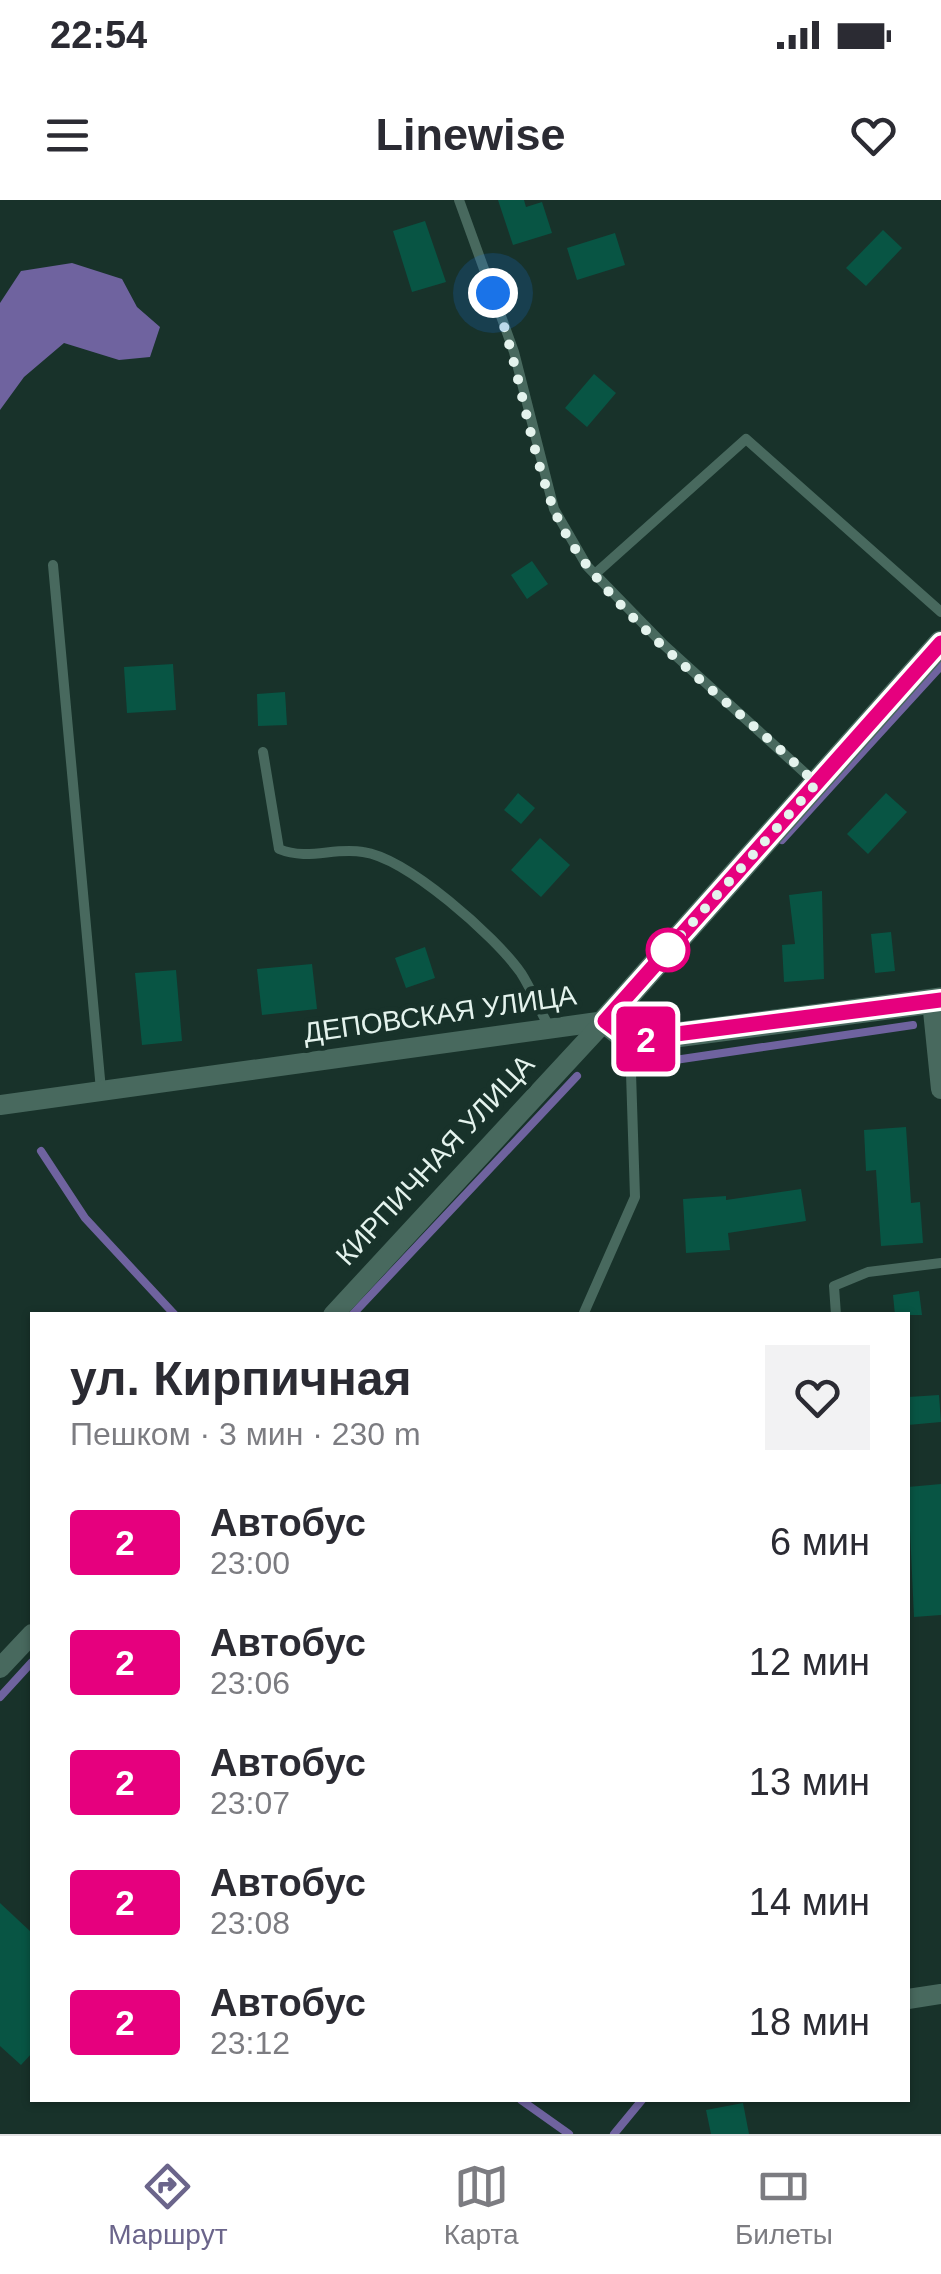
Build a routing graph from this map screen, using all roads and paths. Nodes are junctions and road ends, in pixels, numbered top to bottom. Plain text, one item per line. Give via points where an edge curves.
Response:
1 (459, 200) edge
2 (53, 565) dead end
3 (594, 574) junction
4 (941, 612) edge
5 (941, 644) edge
6 (263, 752) dead end
7 (816, 784) junction
8 (936, 1001) edge
9 (605, 1021) junction
10 (552, 1029) junction
11 (630, 1040) junction
12 (941, 1089) edge
13 (101, 1090) junction
14 (0, 1105) edge
15 (941, 1263) edge
16 (336, 1312) edge
17 (584, 1312) edge
18 (836, 1312) edge
19 (30, 1636) edge
20 (0, 1668) edge
21 (941, 1994) edge
22 (910, 2000) edge

1 - 3 lane via 514,352 554,509
2 - 13 lane
3 - 4 lane via 746,439
3 - 7 lane
5 - 7 street, КИРПИЧНАЯ УЛИЦА
6 - 10 lane via 278,850 298,857 364,852 398,866 485,928
7 - 9 street, КИРПИЧНАЯ УЛИЦА
8 - 11 street
8 - 12 street
9 - 10 street, ДЕПОВСКАЯ УЛИЦА
9 - 11 street, ДЕПОВСКАЯ УЛИЦА
9 - 16 street, КИРПИЧНАЯ УЛИЦА
10 - 13 street, ДЕПОВСКАЯ УЛИЦА
11 - 17 lane via 635,1197
13 - 14 street, ДЕПОВСКАЯ УЛИЦА
15 - 18 lane via 868,1272 834,1286
19 - 20 street
21 - 22 street

